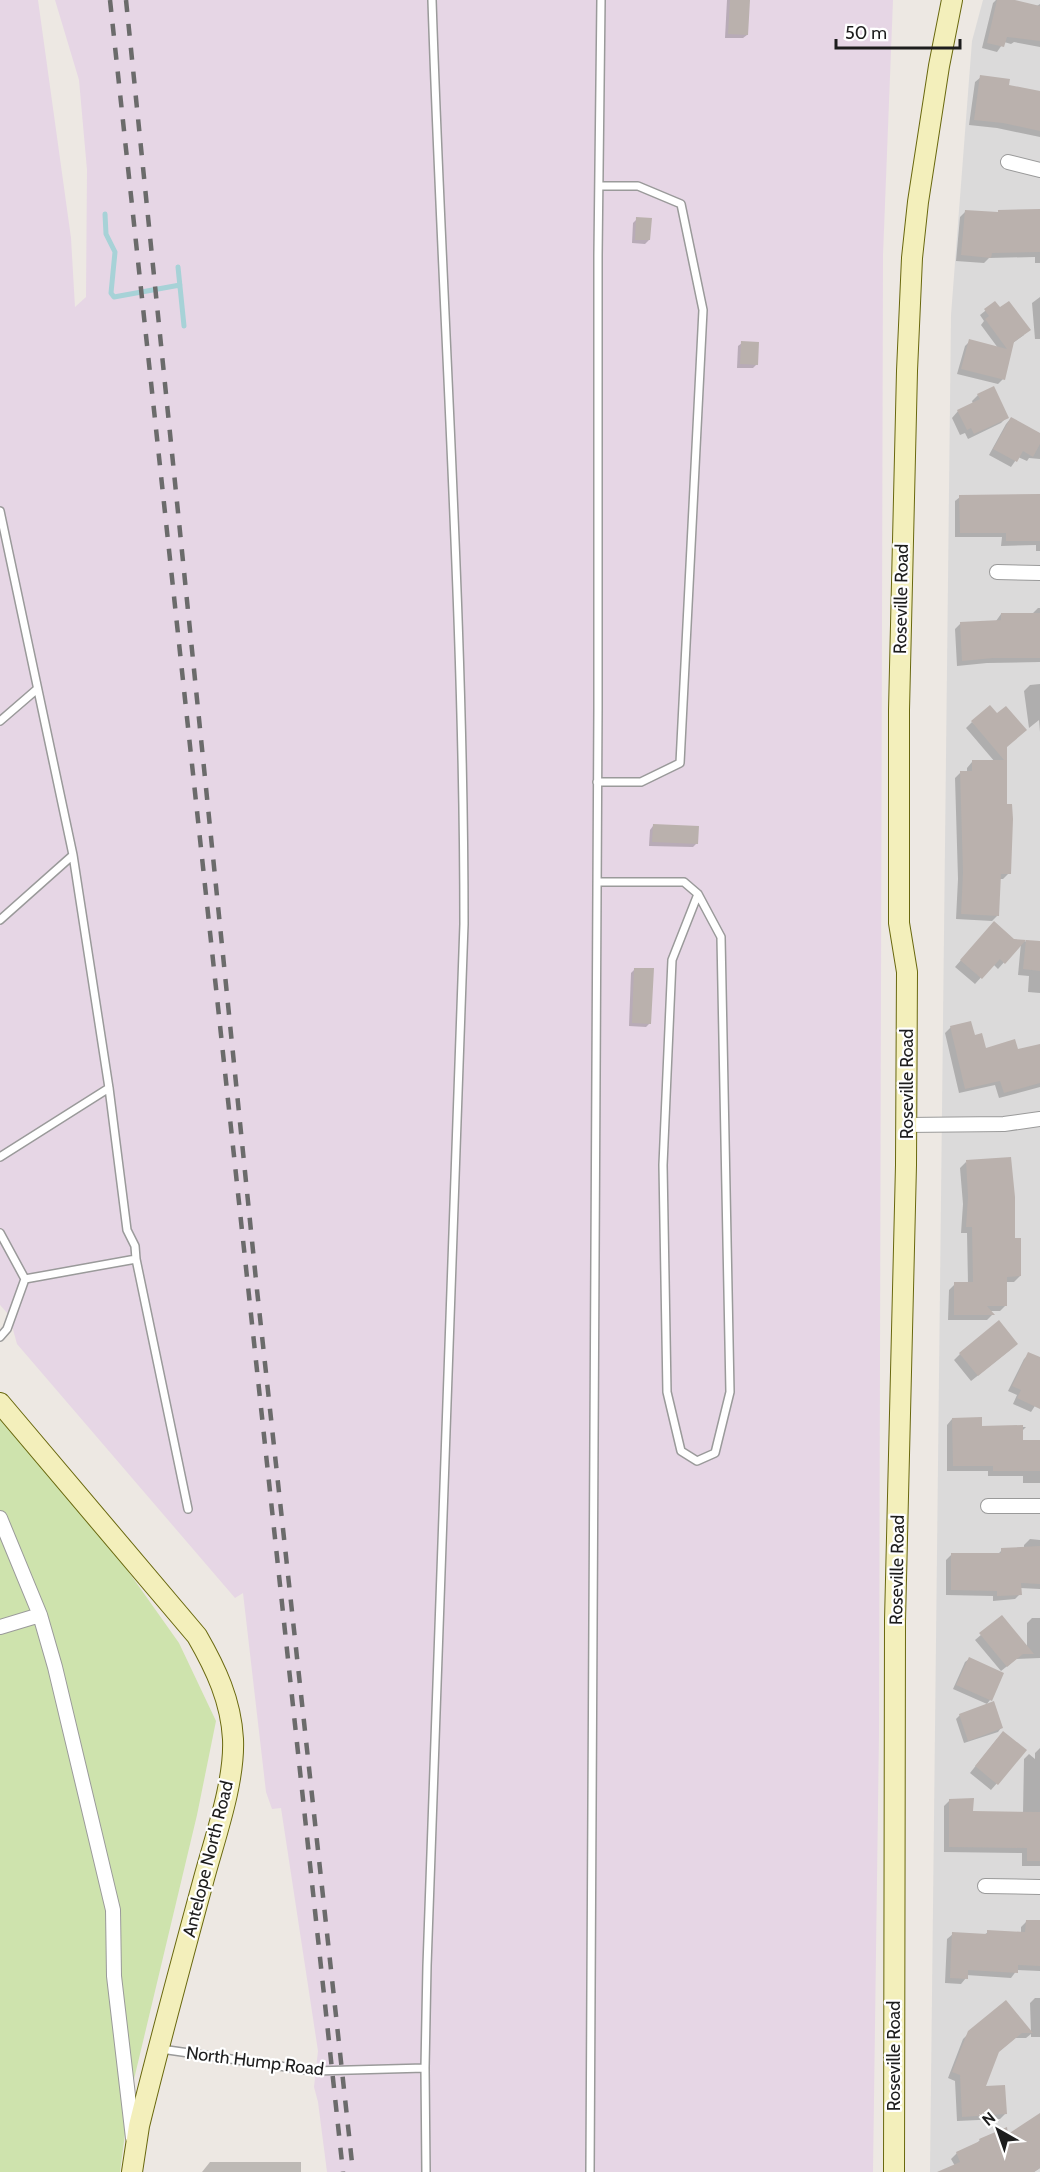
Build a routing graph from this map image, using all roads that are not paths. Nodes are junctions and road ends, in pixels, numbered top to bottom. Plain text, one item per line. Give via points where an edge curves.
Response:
1 (432, 0) edge
2 (601, 0) edge
3 (952, 0) edge
4 (1008, 162) dead end
5 (1040, 170) edge
6 (599, 186) junction
7 (0, 511) edge
8 (997, 572) dead end
9 (1040, 573) edge
10 (36, 690) junction
11 (0, 721) edge
12 (597, 782) junction
13 (73, 855) junction
14 (597, 882) junction
15 (698, 894) junction
16 (0, 920) edge
17 (109, 1088) junction
18 (1040, 1119) edge
19 (906, 1125) junction
20 (0, 1157) edge
21 (0, 1233) edge
22 (136, 1259) junction
23 (25, 1279) junction
24 (0, 1337) edge
25 (0, 1403) edge
26 (988, 1506) dead end
27 (1040, 1506) edge
28 (188, 1509) dead end
29 (0, 1518) edge
30 (40, 1615) junction
31 (0, 1627) edge
32 (985, 1886) dead end
33 (1040, 1887) edge
34 (158, 2049) junction
35 (424, 2068) junction
36 (134, 2164) edge
37 (426, 2172) edge
38 (590, 2172) edge
39 (894, 2172) edge

1 - 35 lane via 464,808 464,924
2 - 6 lane
3 - 19 main road, Roseville Road via 924,153 908,315 899,710 899,923 907,972
4 - 5 street
6 - 12 lane
6 - 12 lane via 638,186 681,204 703,310 680,764 641,782
7 - 10 lane
8 - 9 street
10 - 11 lane
10 - 13 lane
12 - 14 lane
13 - 16 lane
13 - 17 lane
14 - 15 lane via 684,882
14 - 38 lane
15 - 15 lane via 721,938 730,1392 715,1453 697,1461 681,1451 667,1392 663,1165 672,960
17 - 20 lane
17 - 22 lane via 127,1230
18 - 19 street via 1004,1124
19 - 39 main road, Roseville Road via 895,1656
21 - 23 lane
22 - 23 lane
22 - 28 lane
23 - 24 lane via 8,1329
25 - 34 main road, Antelope North Road via 197,1636 223,1687 233,1740 223,1808
26 - 27 street
29 - 30 street
30 - 31 street
30 - 36 street via 113,1911 114,1976
32 - 33 street
34 - 35 lane, North Hump Road via 314,2071
34 - 36 main road, Antelope North Road
35 - 37 lane

